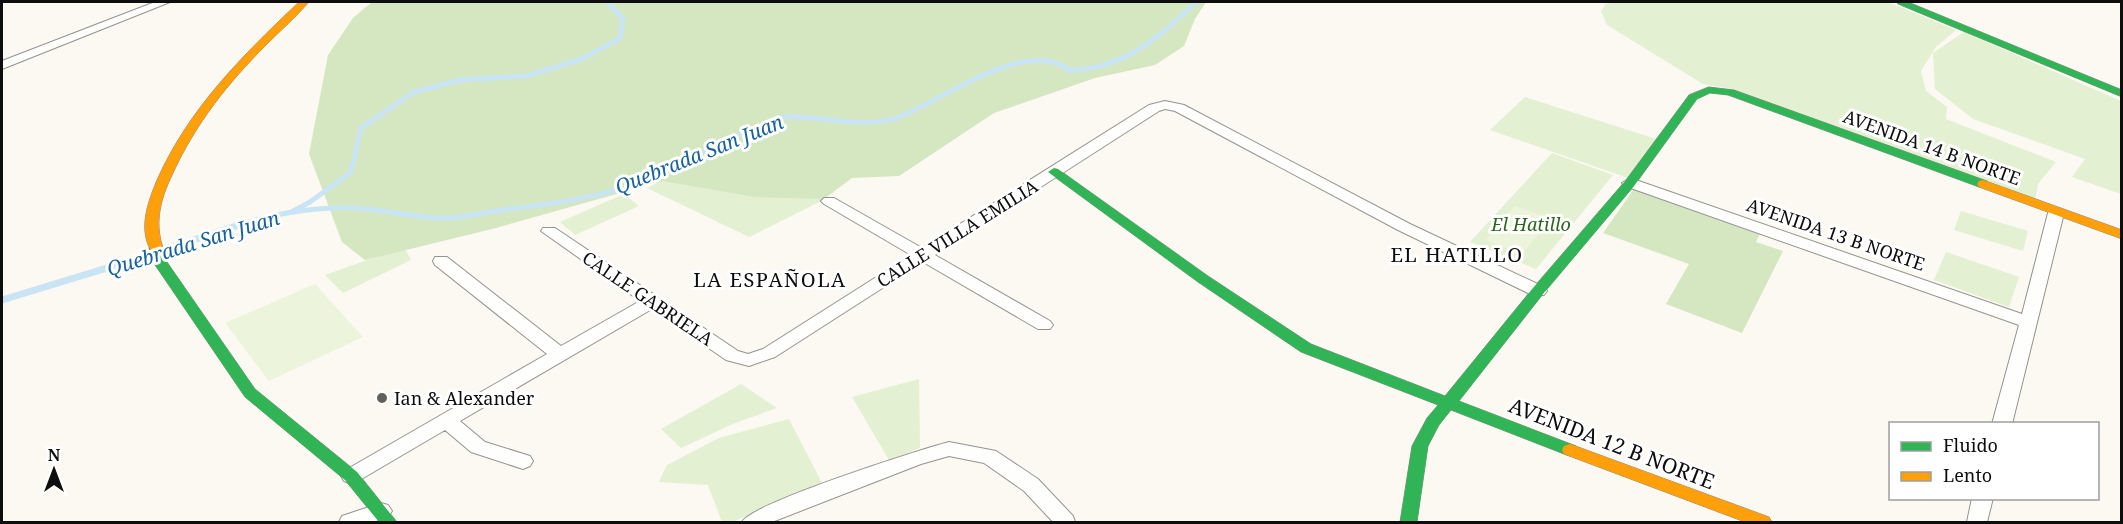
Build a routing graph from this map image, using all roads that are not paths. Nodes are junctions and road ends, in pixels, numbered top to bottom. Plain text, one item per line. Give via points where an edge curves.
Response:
1 (164, 2) edge
2 (304, 2) edge
3 (1901, 2) edge
4 (1932, 2) edge
5 (2, 65) edge
6 (2121, 80) edge
7 (2121, 94) edge
8 (1054, 172) junction
9 (1630, 183) junction
10 (829, 201) dead end
11 (2056, 213) junction
12 (549, 231) dead end
13 (2121, 235) edge
14 (922, 253) junction
15 (441, 261) dead end
16 (1538, 291) junction
17 (653, 301) junction
18 (2028, 322) junction
19 (1044, 325) dead end
20 (560, 355) junction
21 (749, 360) joint
22 (1447, 404) junction
23 (447, 421) junction
24 (2002, 422) edge
25 (523, 461) dead end
26 (351, 476) junction
27 (1982, 500) edge
28 (385, 517) edge
29 (350, 522) edge
30 (753, 522) edge
31 (1065, 522) edge
32 (1409, 522) edge
33 (1763, 522) edge
34 (1977, 522) edge

1 - 5 street
2 - 26 main road via 226,79 189,129 155,201 151,228 160,262 250,393
3 - 7 main road
4 - 6 main road
8 - 14 street, CALLE VILLA EMILIA
8 - 16 street, CALLE VILLA EMILIA via 1154,108 1179,108 1394,222
8 - 22 main road, AVENIDA 12 B NORTE via 1306,348
9 - 11 main road, AVENIDA 14 B NORTE via 1693,97 1709,90 1730,92
9 - 16 main road
9 - 18 street, AVENIDA 13 B NORTE
10 - 14 street
11 - 13 main road, AVENIDA 14 B NORTE
11 - 18 street
12 - 17 street, CALLE GABRIELA
14 - 19 street
14 - 21 street, CALLE VILLA EMILIA via 769,353
15 - 20 street
16 - 22 main road
17 - 20 street
17 - 21 street, CALLE GABRIELA via 732,356
18 - 24 street
20 - 23 street
22 - 32 main road via 1420,446
22 - 33 main road, AVENIDA 12 B NORTE
23 - 25 street via 478,447
23 - 26 street
26 - 28 main road
27 - 34 street
28 - 29 street
30 - 31 street via 781,508 950,449 989,456 1031,485

